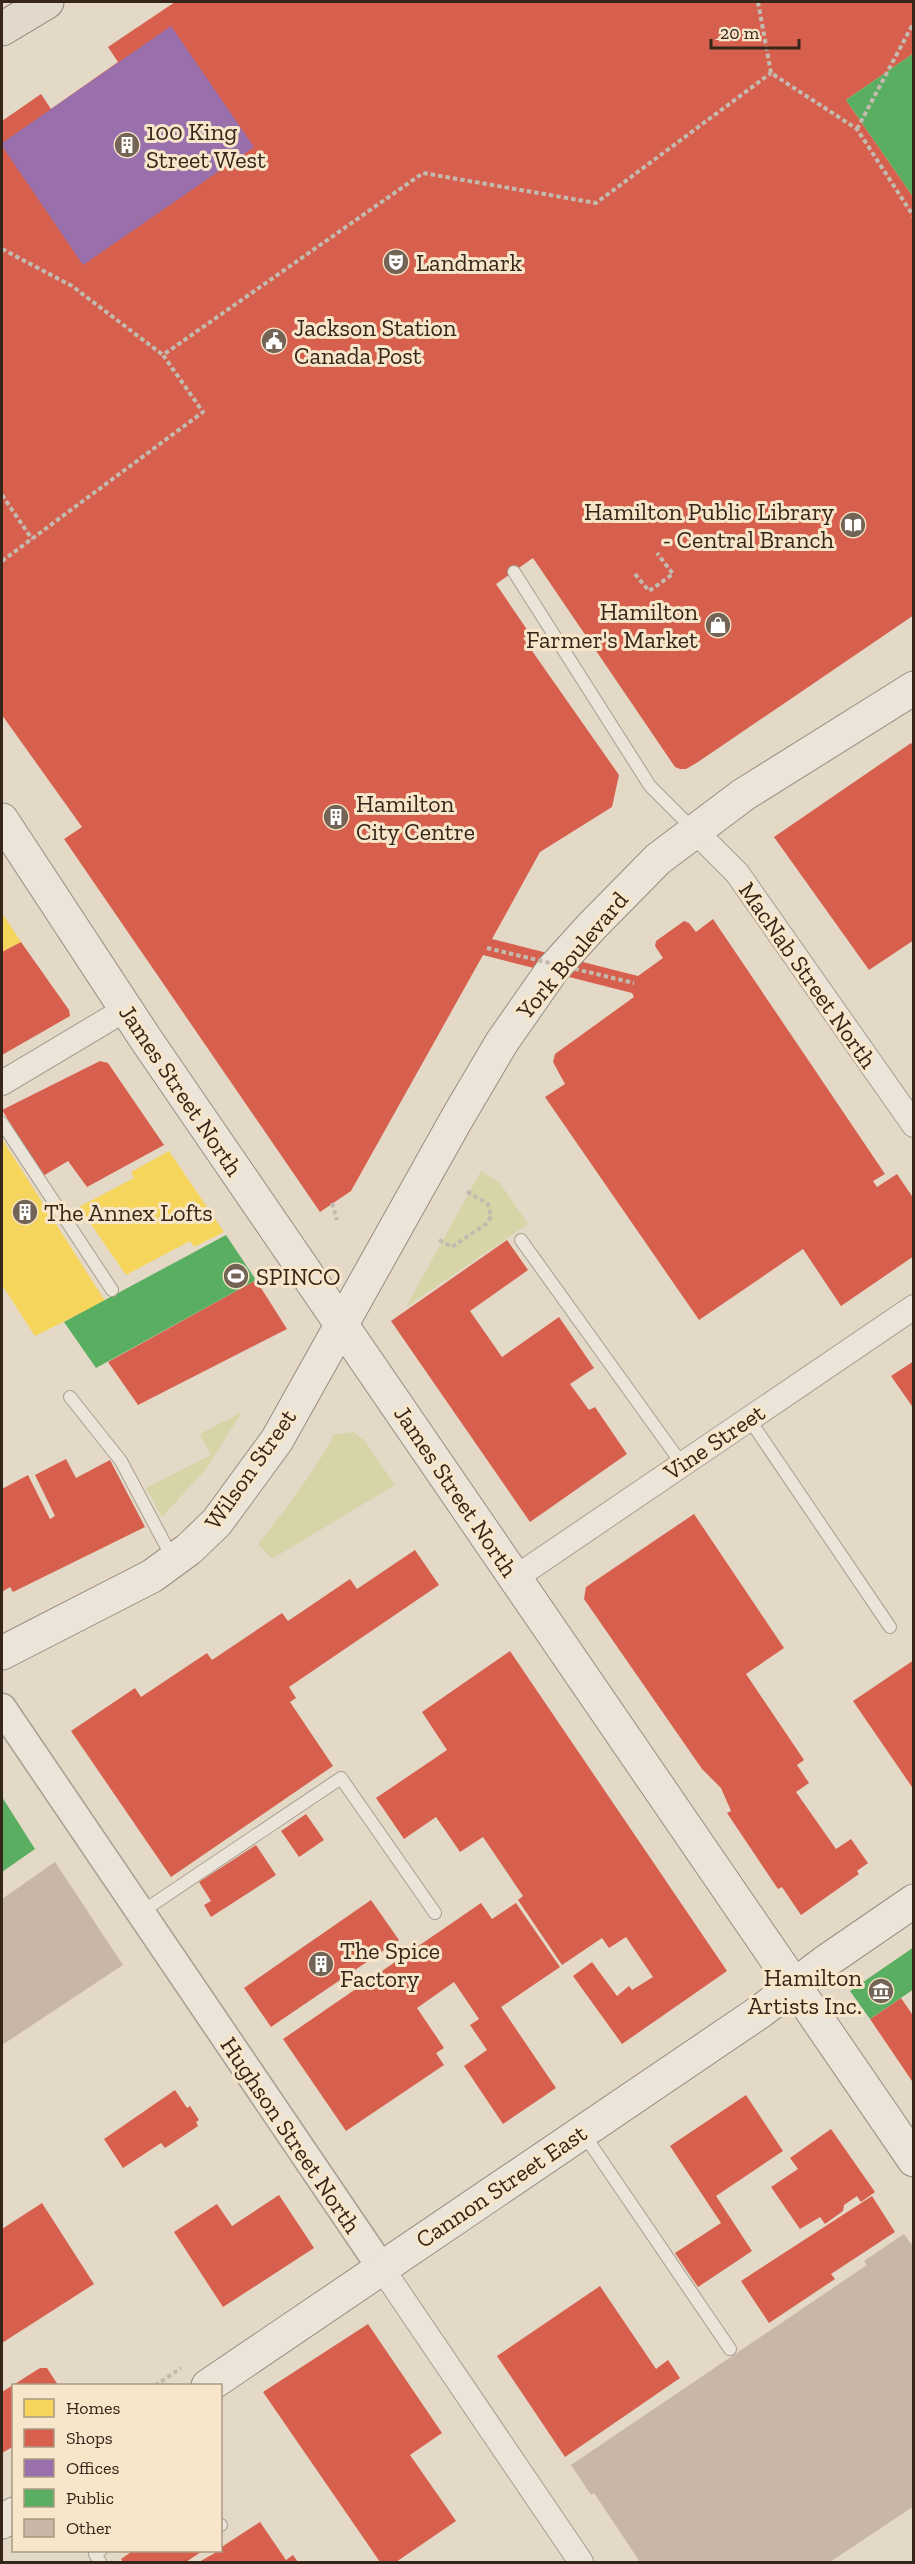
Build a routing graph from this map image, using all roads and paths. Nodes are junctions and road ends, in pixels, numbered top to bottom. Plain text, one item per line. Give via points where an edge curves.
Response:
1 (47, 2) edge
2 (758, 2) edge
3 (914, 21) edge
4 (2, 28) edge
5 (771, 73) junction
6 (857, 129) junction
7 (914, 217) edge
8 (2, 249) edge
9 (163, 355) junction
10 (2, 495) edge
11 (32, 539) junction
12 (657, 553) dead end
13 (2, 561) edge
14 (514, 572) dead end
15 (635, 574) dead end
16 (914, 688) edge
17 (2, 820) edge
18 (694, 831) junction
19 (487, 948) dead end
20 (634, 983) dead end
21 (126, 1009) junction
22 (2, 1083) edge
23 (2, 1123) edge
24 (914, 1125) edge
25 (466, 1191) dead end
26 (332, 1203) dead end
27 (338, 1220) dead end
28 (439, 1240) dead end
29 (522, 1240) dead end
30 (112, 1290) dead end
31 (914, 1307) edge
32 (341, 1324) junction
33 (70, 1397) dead end
34 (749, 1419) junction
35 (682, 1464) junction
36 (174, 1560) junction
37 (515, 1578) junction
38 (890, 1627) dead end
39 (2, 1653) edge
40 (2, 1708) edge
41 (914, 1901) edge
42 (140, 1913) junction
43 (435, 1913) dead end
44 (794, 1986) junction
45 (583, 2132) junction
46 (914, 2160) edge
47 (381, 2267) junction
48 (730, 2349) dead end
49 (208, 2384) edge
50 (581, 2562) edge

1 - 4 main road
2 - 5 path
3 - 6 path
5 - 6 path
5 - 9 path via 596,203 423,173
6 - 7 path
8 - 9 path via 72,286
9 - 11 path via 202,412
10 - 11 path
11 - 13 path
12 - 15 path via 673,574 649,591
14 - 18 lane via 650,786
16 - 18 main road, York Boulevard via 743,795
17 - 21 main road, James Street North
18 - 24 street, MacNab Street North via 737,873
18 - 32 main road, York Boulevard via 658,859 592,926 527,1003 461,1110
19 - 20 path, bridge
21 - 22 street
21 - 32 main road, James Street North
23 - 30 lane
25 - 28 path via 488,1204 491,1217 459,1244 452,1247
26 - 27 path
29 - 35 lane
31 - 34 street, Vine Street
32 - 36 main road, Wilson Street via 271,1449 217,1522
32 - 37 main road, James Street North
33 - 36 lane via 121,1461
34 - 35 street, Vine Street
34 - 38 lane
35 - 37 street, Vine Street
36 - 39 main road, Wilson Street via 152,1576
37 - 44 main road, James Street North
40 - 42 street, Hughson Street North
41 - 44 main road, Cannon Street East
42 - 43 lane via 341,1778
42 - 47 street, Hughson Street North
44 - 45 main road, Cannon Street East
44 - 46 main road, James Street North
45 - 47 main road, Cannon Street East
45 - 48 lane
47 - 49 main road, Cannon Street East
47 - 50 street, Hughson Street North

